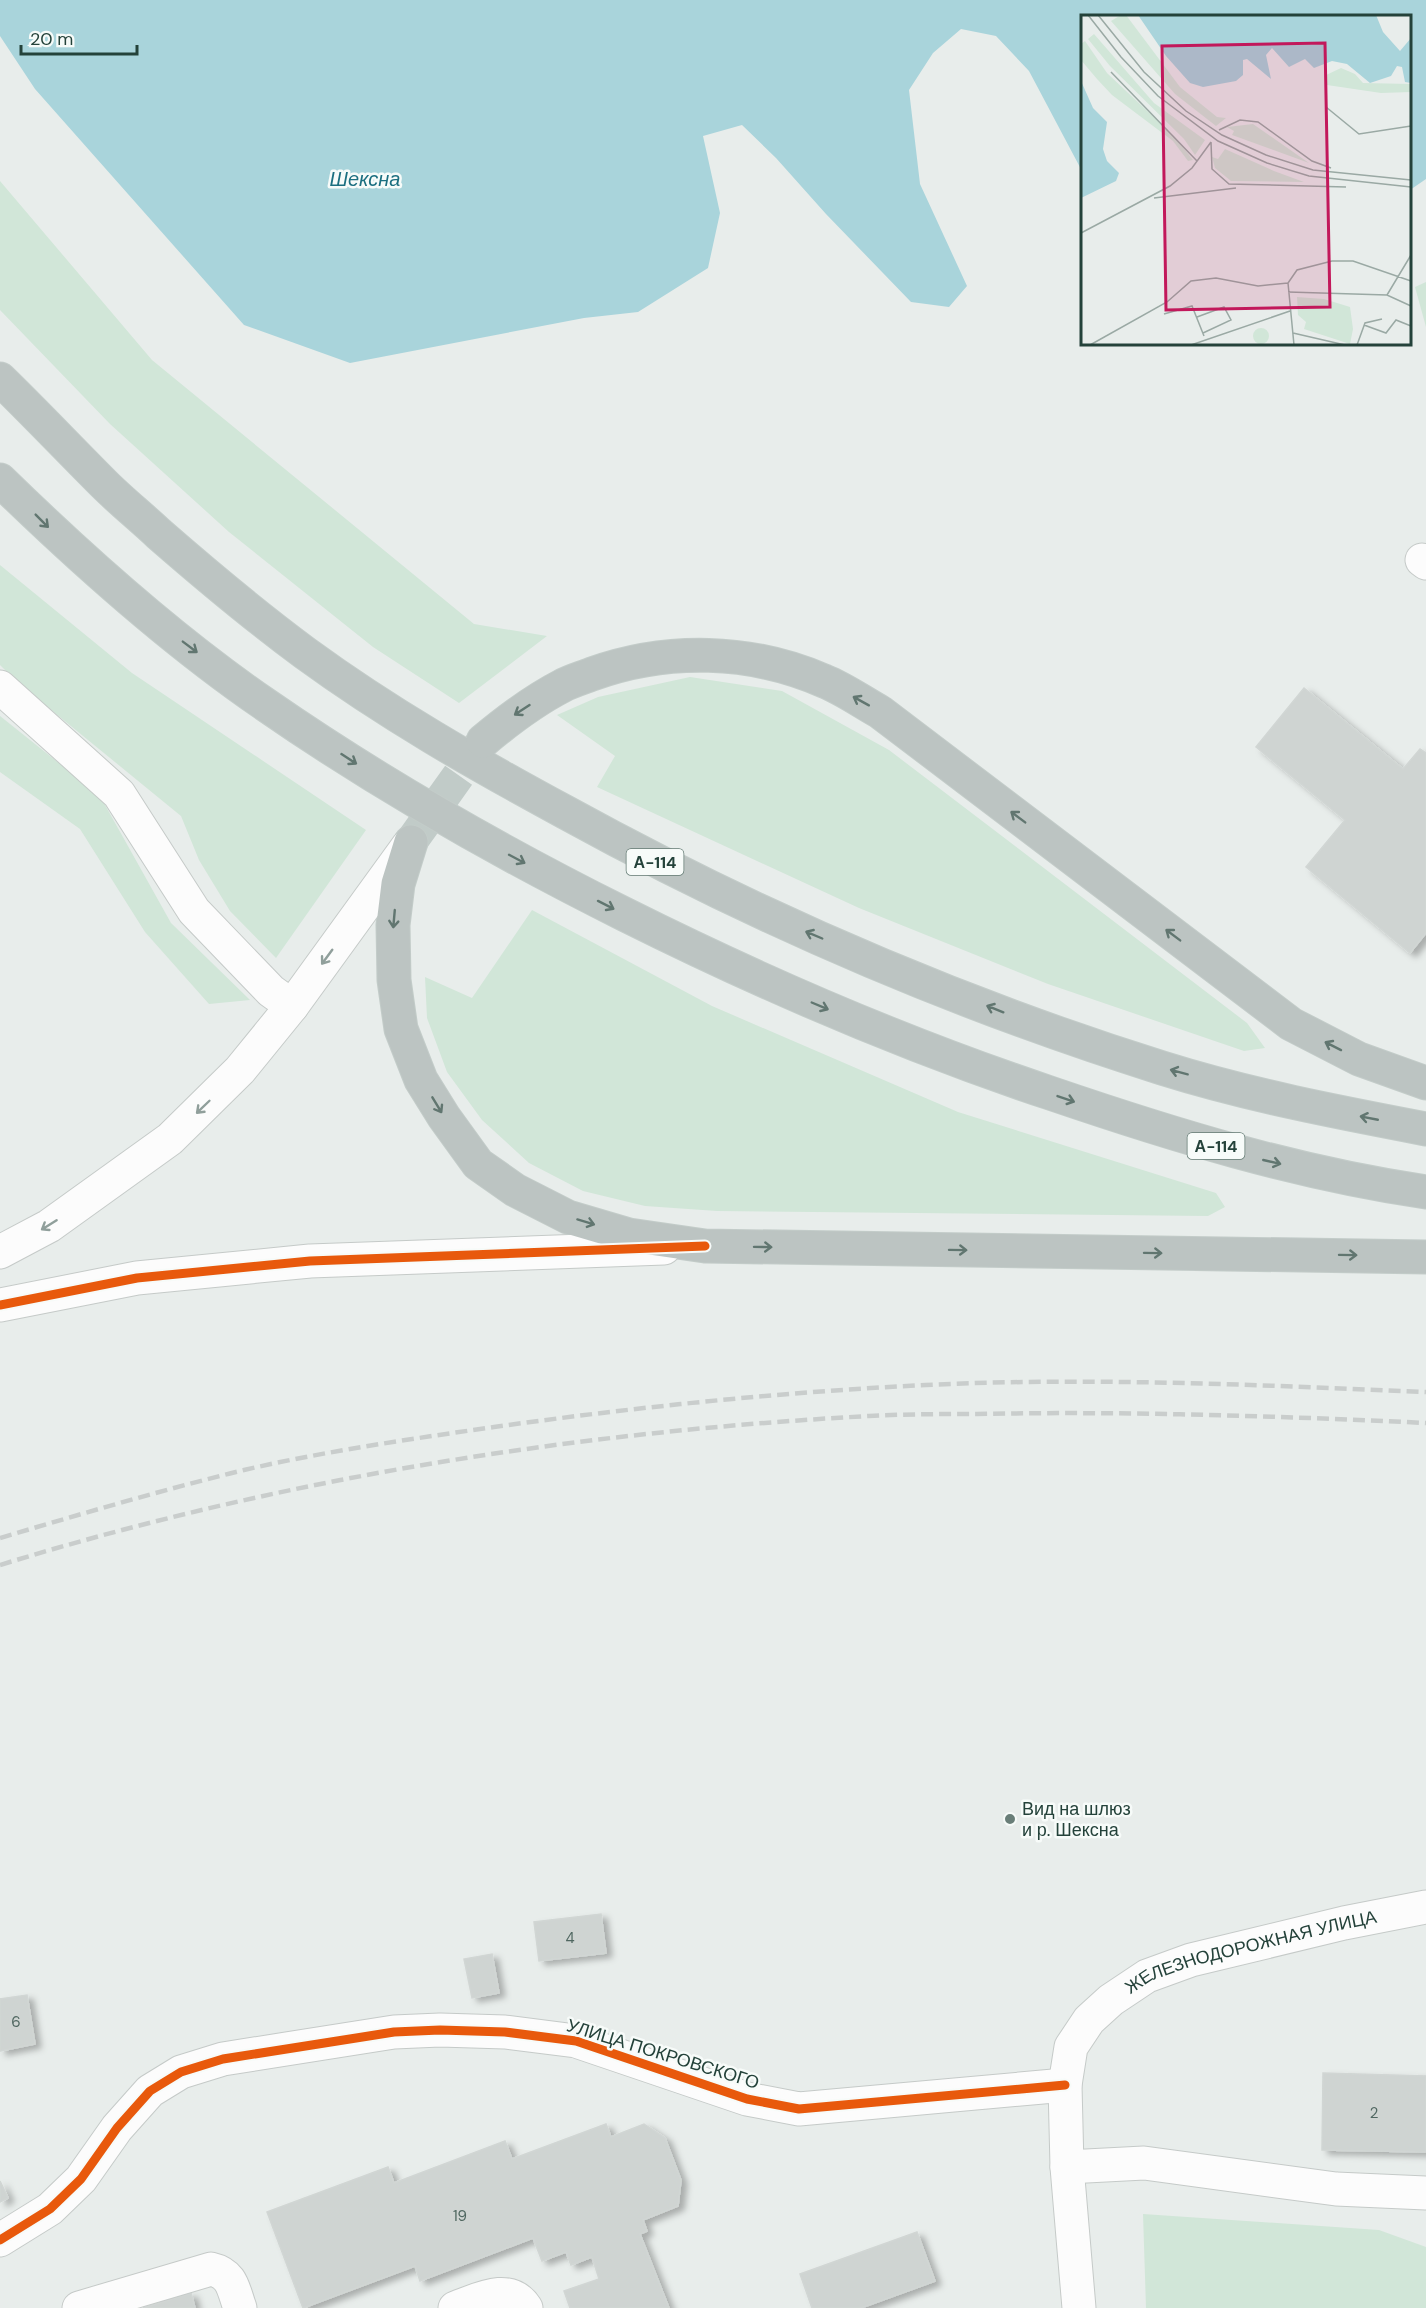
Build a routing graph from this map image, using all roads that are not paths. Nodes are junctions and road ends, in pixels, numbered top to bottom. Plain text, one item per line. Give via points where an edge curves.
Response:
1 (0, 379) edge
2 (0, 480) edge
3 (0, 687) edge
4 (483, 741) tunnel mouth
5 (411, 842) joint
6 (292, 1006) junction
7 (1426, 1083) edge
8 (1426, 1129) edge
9 (1426, 1192) edge
10 (705, 1246) junction
11 (0, 1252) edge
12 (1426, 1257) edge
13 (0, 1305) edge
14 (1426, 1907) edge
15 (1065, 2085) junction
16 (1067, 2167) junction
17 (1426, 2193) edge
18 (0, 2240) edge
19 (79, 2308) edge
20 (240, 2308) edge
21 (455, 2308) edge
22 (526, 2308) edge
23 (1079, 2308) edge

8 -> 1 highway, А-114 via 1299,1104 1164,1068 1027,1022 759,912 656,862 407,722 305,653 204,573 107,487
2 -> 9 highway, А-114 via 57,536 162,626 264,704 479,839 674,939 898,1039 1143,1125 1268,1161
3 - 6 street via 119,794 194,911 272,991
7 -> 4 highway via 1359,1059 1291,1024 880,712 824,681 768,663 719,655 667,656 614,666 564,685 518,712
5 -> 6 street
5 -> 10 highway via 398,884 393,925 394,981 401,1029 421,1080 478,1164 515,1190 568,1217 629,1235
6 -> 11 street via 240,1070 170,1139 49,1226
10 -> 12 highway
10 - 13 street via 310,1261 137,1278
14 - 15 street, ЖЕЛЕЗНОДОРОЖНАЯ УЛИЦА via 1191,1960 1147,1977 1089,2020 1071,2047
15 - 16 street, ЖЕЛЕЗНОДОРОЖНАЯ УЛИЦА
15 - 18 street, УЛИЦА ПОКРОВСКОГО via 799,2109 747,2099 576,2041 505,2032 394,2032 222,2059 181,2072 150,2091 117,2128 81,2179 50,2209
16 - 17 street via 1144,2163 1336,2189
16 - 23 street, ЖЕЛЕЗНОДОРОЖНАЯ УЛИЦА
19 - 20 street via 211,2269 223,2272 231,2281
21 - 22 street via 500,2292 516,2297

